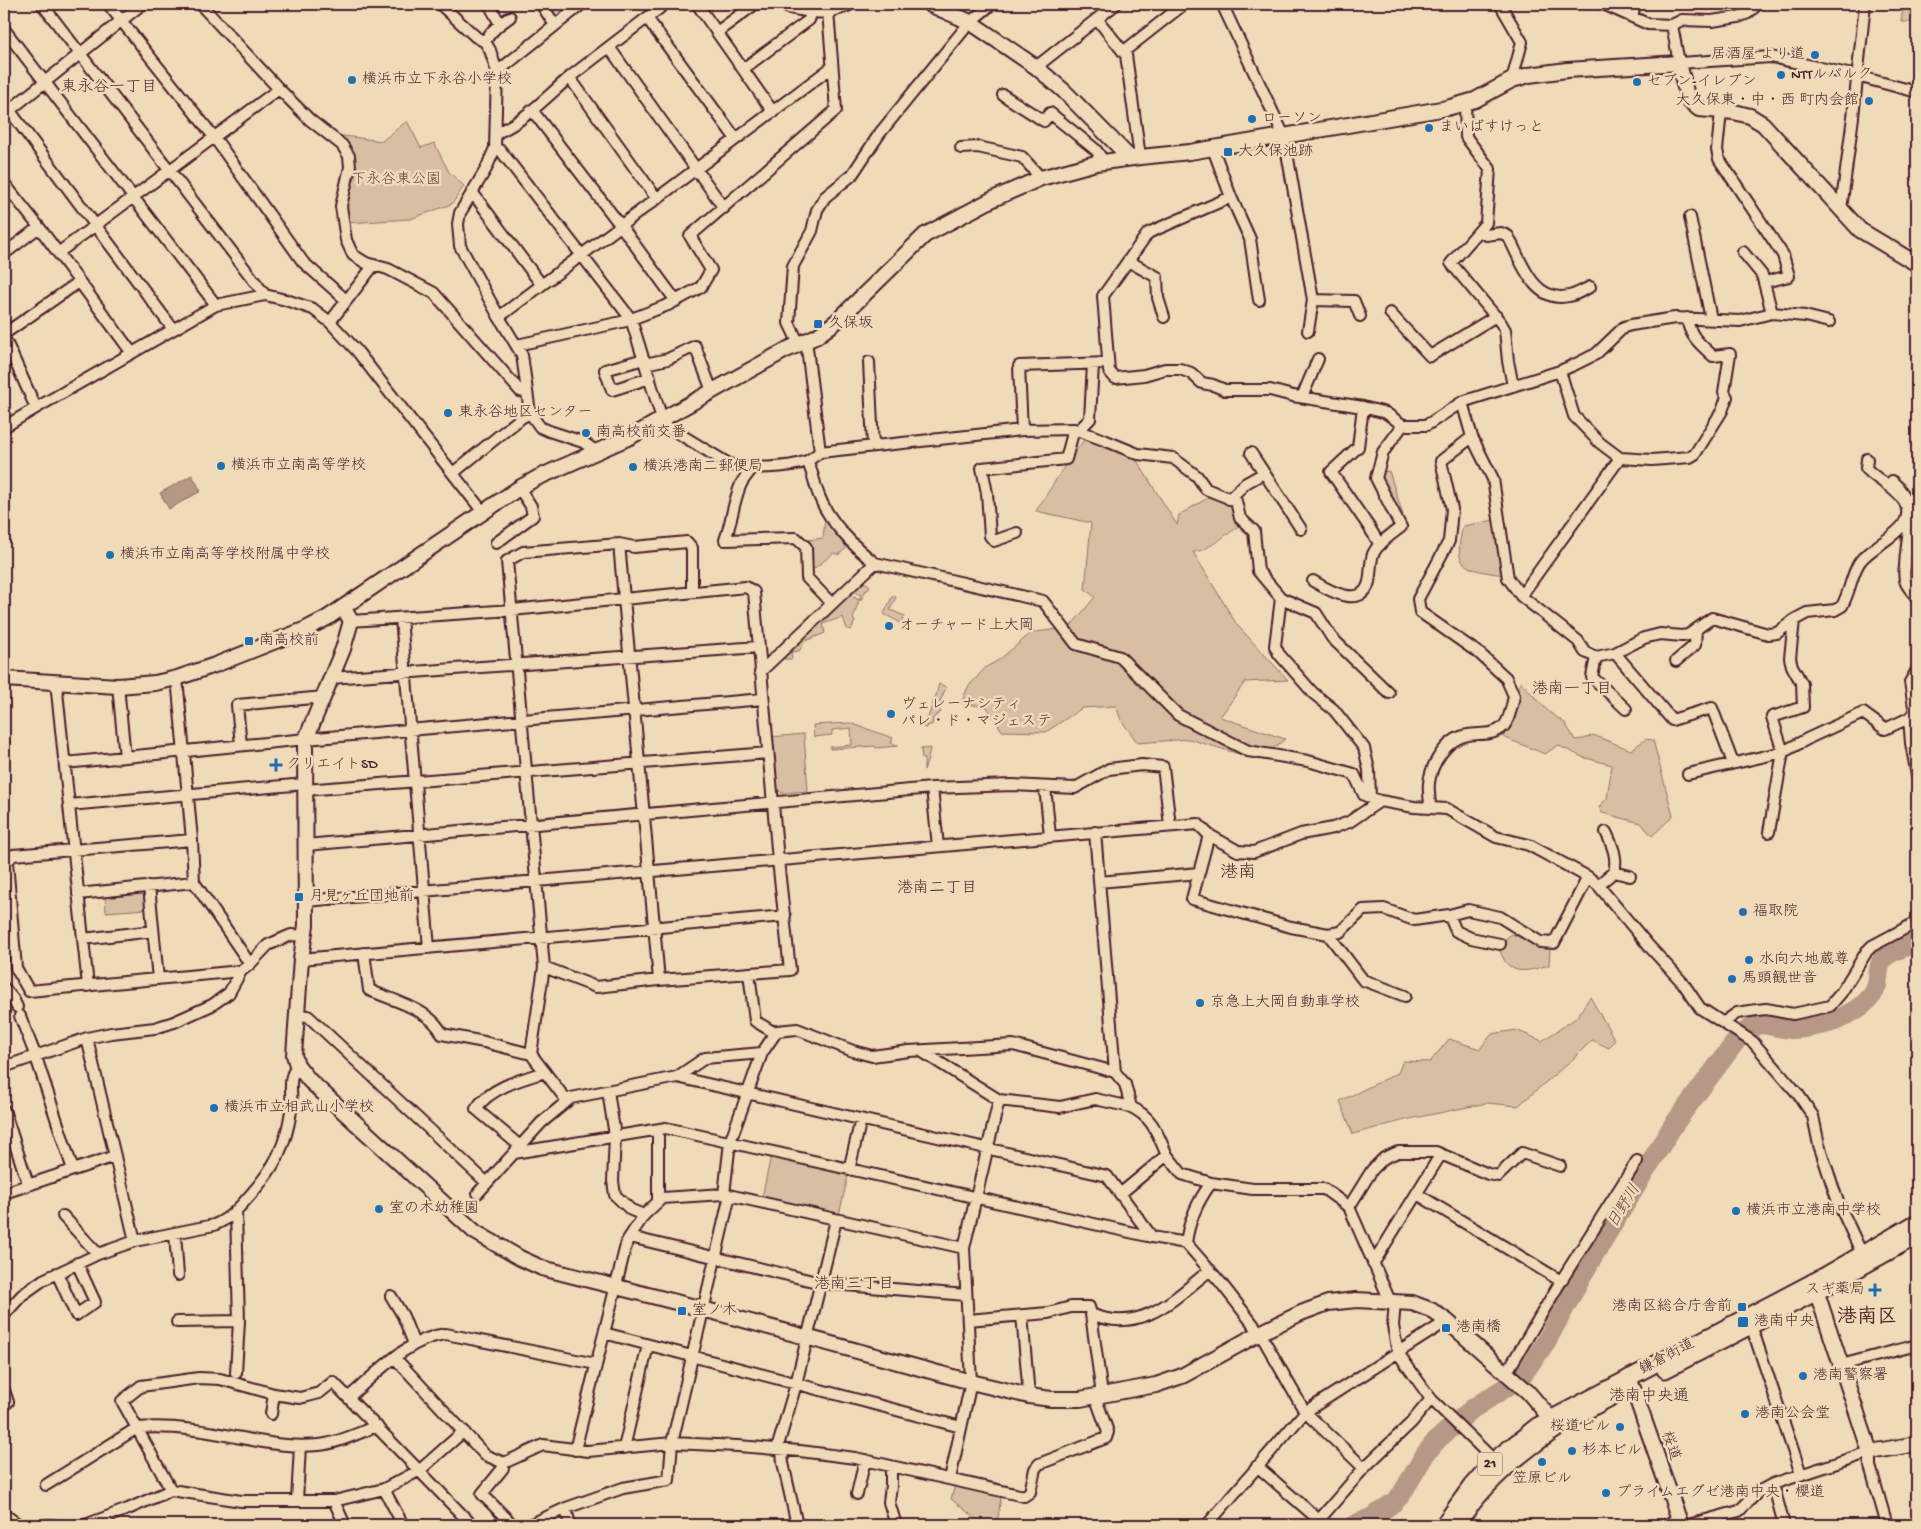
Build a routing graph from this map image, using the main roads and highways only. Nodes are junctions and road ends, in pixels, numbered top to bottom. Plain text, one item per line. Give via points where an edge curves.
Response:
1 (1917, 1222) edge
2 (1917, 1236) edge
3 (1815, 1286) junction
4 (1631, 1382) junction
5 (1555, 1424) junction
6 (1443, 1525) edge
7 (1457, 1525) edge

1 - 3 main road, 鎌倉街道 / 21
2 - 3 main road, 鎌倉街道 / 21
3 - 4 main road, 鎌倉街道 / 21
3 - 4 main road, 鎌倉街道 / 21 via 1750,1326
4 - 5 main road, 鎌倉街道 / 21
5 - 6 main road, 鎌倉街道 / 21 via 1537,1426 1494,1460
5 - 7 main road, 鎌倉街道 / 21 via 1494,1478 1470,1504

